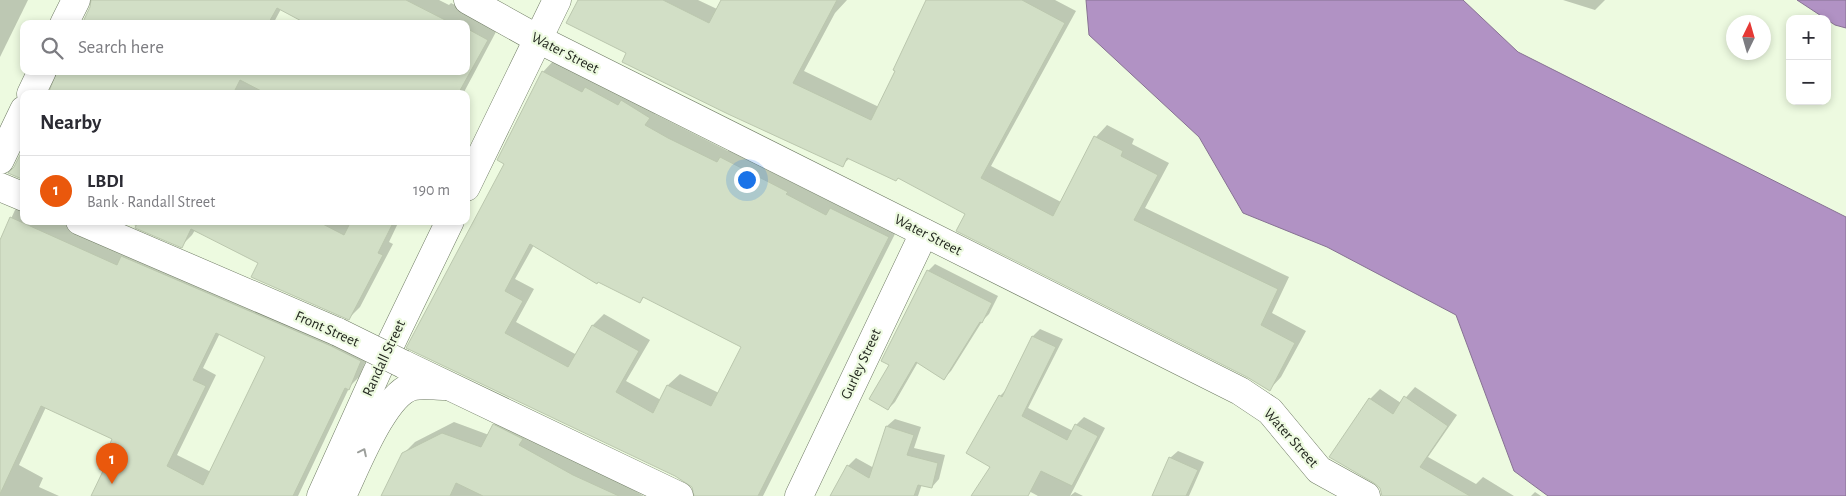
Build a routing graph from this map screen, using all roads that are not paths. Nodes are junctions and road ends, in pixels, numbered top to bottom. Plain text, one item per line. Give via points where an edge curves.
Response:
1 (76, 0) edge
2 (468, 0) edge
3 (557, 0) edge
4 (66, 20) edge
5 (538, 40) junction
6 (40, 75) edge
7 (33, 90) edge
8 (20, 118) edge
9 (0, 160) edge
10 (470, 179) edge
11 (0, 187) edge
12 (20, 195) edge
13 (89, 225) edge
14 (448, 225) edge
15 (924, 233) junction
16 (449, 386) junction
17 (321, 496) edge
18 (342, 496) edge
19 (679, 496) edge
20 (799, 496) edge
21 (1366, 496) edge

1 - 4 street
2 - 5 street, Water Street
3 - 5 street
5 - 10 street
5 - 15 street, Water Street
6 - 7 street
8 - 9 street
11 - 12 street
13 - 16 street, Front Street, bridge via 338,332
14 - 17 street, Randall Street
15 - 20 street, Gurley Street
15 - 21 street, Water Street via 1240,391 1270,411 1319,470
18 -> 16 street via 391,401 414,386
16 - 19 street, Front Street

